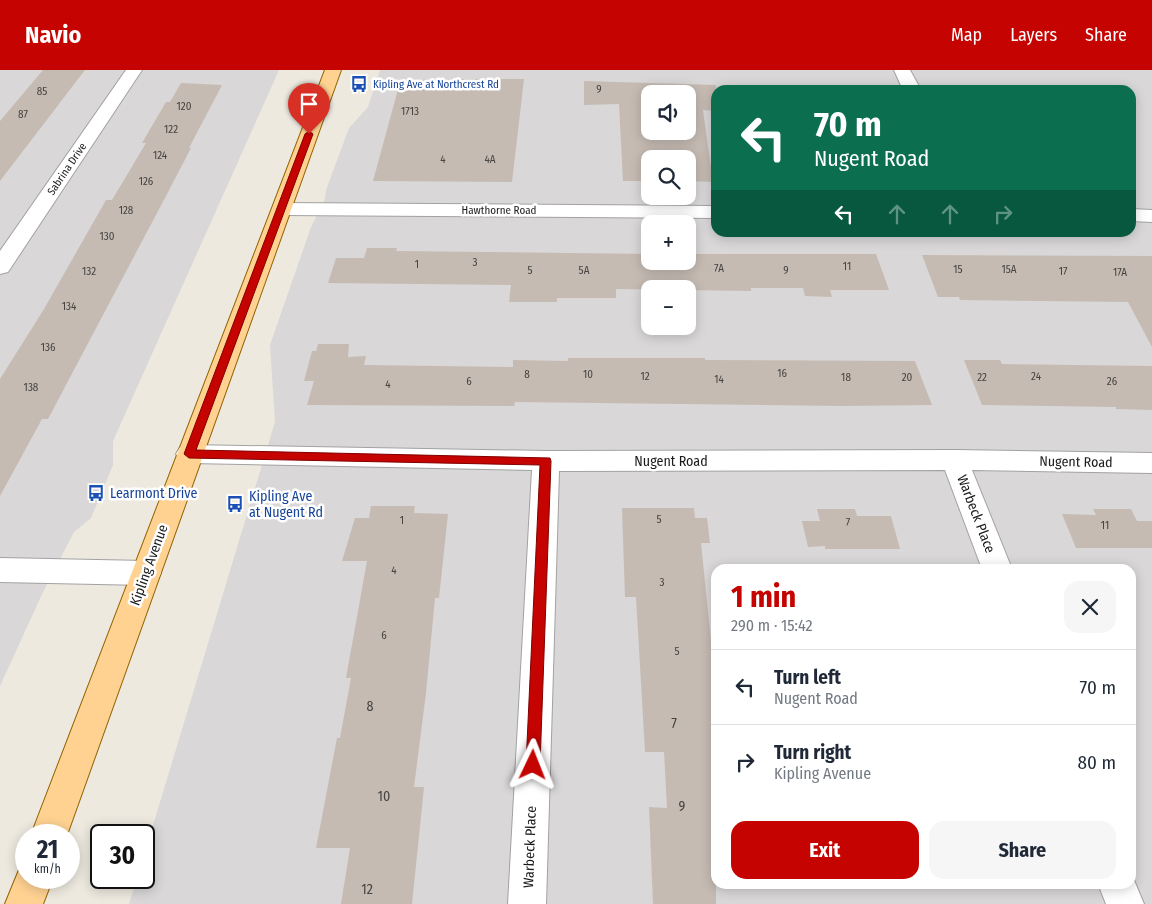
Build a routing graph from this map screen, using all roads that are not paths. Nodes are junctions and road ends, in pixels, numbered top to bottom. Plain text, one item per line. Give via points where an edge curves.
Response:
1 (134, 70) edge
2 (333, 70) edge
3 (902, 70) edge
4 (910, 85) edge
5 (282, 209) junction
6 (711, 212) edge
7 (1136, 215) edge
8 (1152, 216) edge
9 (2, 263) edge
10 (189, 454) junction
11 (955, 460) junction
12 (546, 461) junction
13 (1152, 463) edge
14 (994, 564) edge
15 (0, 570) edge
16 (146, 573) junction
17 (54, 824) edge
18 (30, 889) edge
19 (1119, 889) edge
20 (24, 904) edge
21 (527, 904) edge
22 (1125, 904) edge

1 - 9 street, Sabrina Drive
2 - 5 main road, Kipling Avenue
3 - 4 street
5 - 6 street, Hawthorne Road
5 - 10 main road, Kipling Avenue
7 - 8 street
10 - 12 street, Nugent Road
10 - 16 main road, Kipling Avenue
11 - 12 street, Nugent Road
11 - 13 street, Nugent Road
11 - 14 street, Warbeck Place
12 - 21 street, Warbeck Place
15 - 16 street
16 - 17 main road, Kipling Avenue
18 - 20 main road
19 - 22 street

